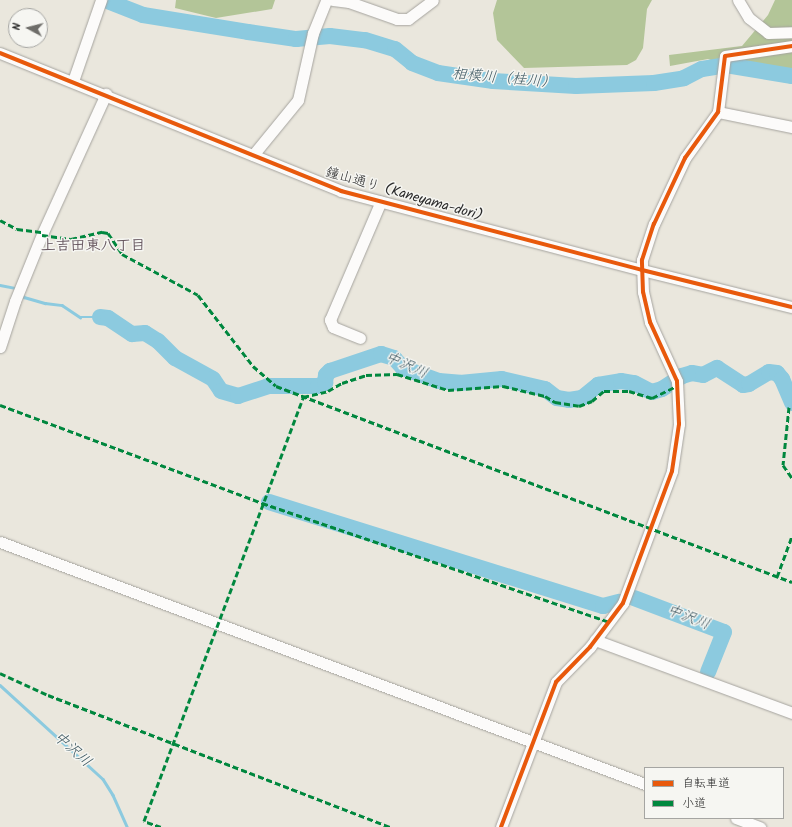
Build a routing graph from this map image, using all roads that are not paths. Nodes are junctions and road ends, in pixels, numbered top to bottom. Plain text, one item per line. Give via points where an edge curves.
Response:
1 (326, 0) edge
2 (333, 0) edge
3 (433, 0) edge
4 (738, 0) edge
5 (100, 5) edge
6 (792, 32) edge
7 (792, 46) edge
8 (0, 53) edge
9 (73, 81) junction
10 (106, 94) junction
11 (718, 112) junction
12 (792, 127) edge
13 (253, 155) junction
14 (381, 201) junction
15 (642, 270) junction
16 (792, 306) edge
17 (360, 338) dead end
18 (0, 347) edge
19 (0, 542) edge
20 (595, 640) junction
21 (792, 713) edge
22 (533, 742) junction
23 (644, 784) edge
24 (739, 819) edge
25 (501, 827) edge
26 (760, 827) edge

1 - 13 street via 313,33 298,100
2 - 3 street via 349,2 397,19 408,19
4 - 6 street via 749,18 768,33
5 - 9 street
7 - 11 street via 725,56
8 - 9 street, 鐘山通り (Kaneyama-dori)
9 - 10 street, 鐘山通り (Kaneyama-dori)
10 - 13 street, 鐘山通り (Kaneyama-dori)
10 - 18 street via 43,232 15,301
11 - 12 street
11 - 15 street via 685,158 663,200 642,260
13 - 14 street, 鐘山通り (Kaneyama-dori) via 341,191
14 - 15 street, 鐘山通り (Kaneyama-dori)
14 - 17 street via 330,320 334,327
15 - 16 street, 鐘山通り (Kaneyama-dori)
15 - 20 street via 646,307 677,381 679,424 672,471 623,603
19 - 22 street
20 - 21 street
20 - 22 street via 556,682
22 - 23 street
22 - 25 street
24 - 26 street

